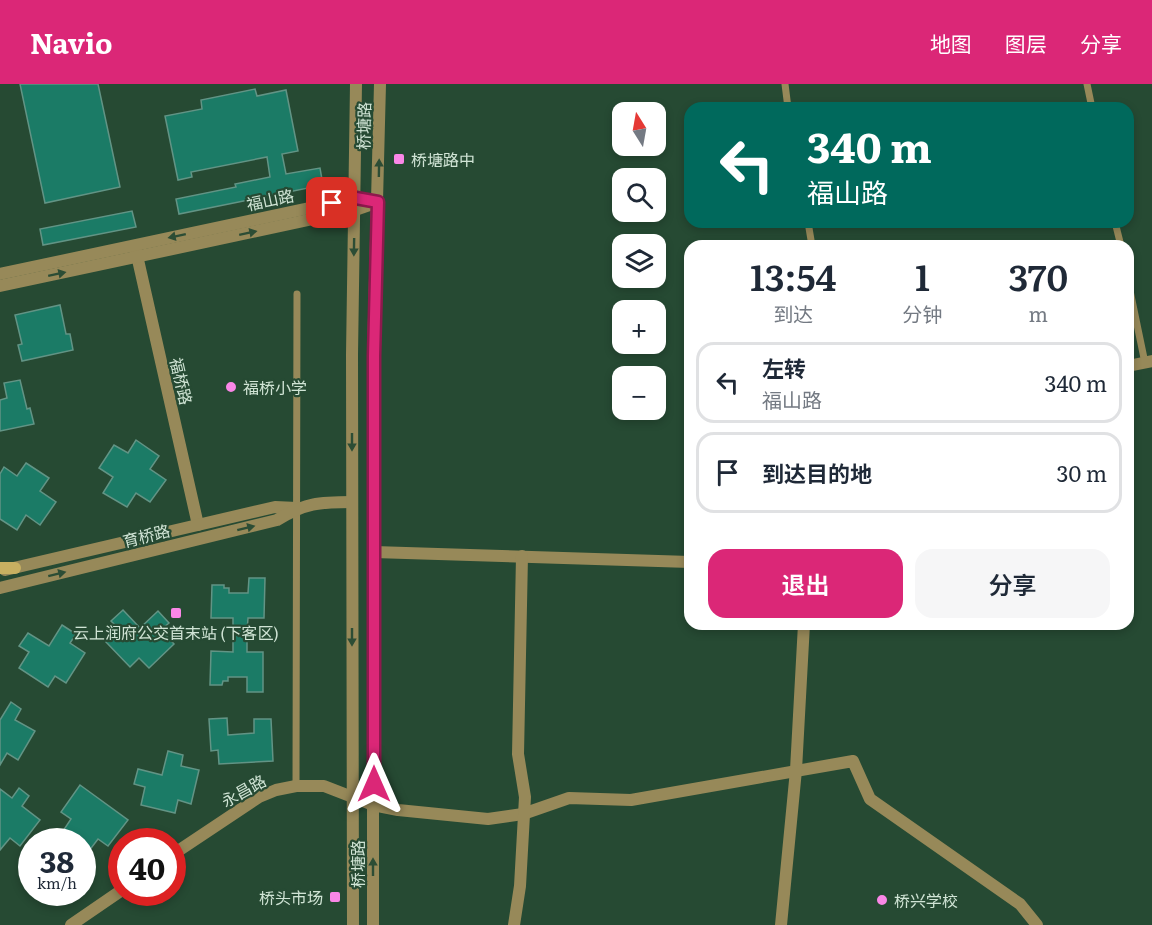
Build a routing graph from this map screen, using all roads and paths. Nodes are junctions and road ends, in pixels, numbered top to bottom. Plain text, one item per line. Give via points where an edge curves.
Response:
1 (356, 84) edge
2 (380, 84) edge
3 (785, 84) edge
4 (1087, 84) edge
5 (787, 102) edge
6 (1091, 102) edge
7 (378, 202) junction
8 (356, 204) junction
9 (136, 251) junction
10 (0, 274) edge
11 (0, 286) edge
12 (297, 294) dead end
13 (1134, 304) edge
14 (1149, 362) edge
15 (1134, 365) edge
16 (352, 502) junction
17 (297, 508) junction
18 (198, 525) junction
19 (374, 552) junction
20 (522, 556) junction
21 (684, 562) edge
22 (15, 568) joint
23 (0, 569) edge
24 (0, 588) edge
25 (804, 630) edge
26 (796, 770) junction
27 (296, 786) junction
28 (353, 796) junction
29 (374, 805) junction
30 (523, 814) junction
31 (186, 846) edge
32 (108, 900) edge
33 (71, 925) edge
34 (353, 925) edge
35 (373, 925) edge
36 (514, 925) edge
37 (781, 925) edge
38 (1037, 925) edge

1 - 8 street, 桥塘路
7 -> 2 street, 桥塘路
3 - 5 lane
4 - 6 lane
7 - 8 street, 福山路
7 - 19 street, 桥塘路
8 - 9 street, 福山路
8 -> 16 street, 桥塘路
9 - 10 street, 福山路
11 -> 9 street, 福山路
9 - 18 street, 福桥路
12 - 17 lane
13 - 14 lane
14 - 15 street
16 - 17 street, 育桥路
16 -> 28 street, 桥塘路
17 - 18 street, 育桥路 via 275,507
24 -> 17 street, 育桥路 via 277,520
17 - 27 lane
18 - 22 street, 育桥路
19 - 20 street
19 - 29 street, 桥塘路
20 - 21 street
20 - 30 street via 518,754 525,797
22 - 23 main road
25 - 26 street
26 - 30 street, 永昌路 via 631,801 569,798
26 - 37 street
26 - 38 street, 永昌路 via 853,760 870,799 1020,904
27 - 28 street, 永昌路 via 324,786
27 - 31 street, 永昌路 via 259,797
28 - 29 street, 永昌路
28 - 34 street, 桥塘路
29 - 30 street, 永昌路 via 488,819
35 -> 29 street, 桥塘路
30 - 36 street
32 - 33 street

